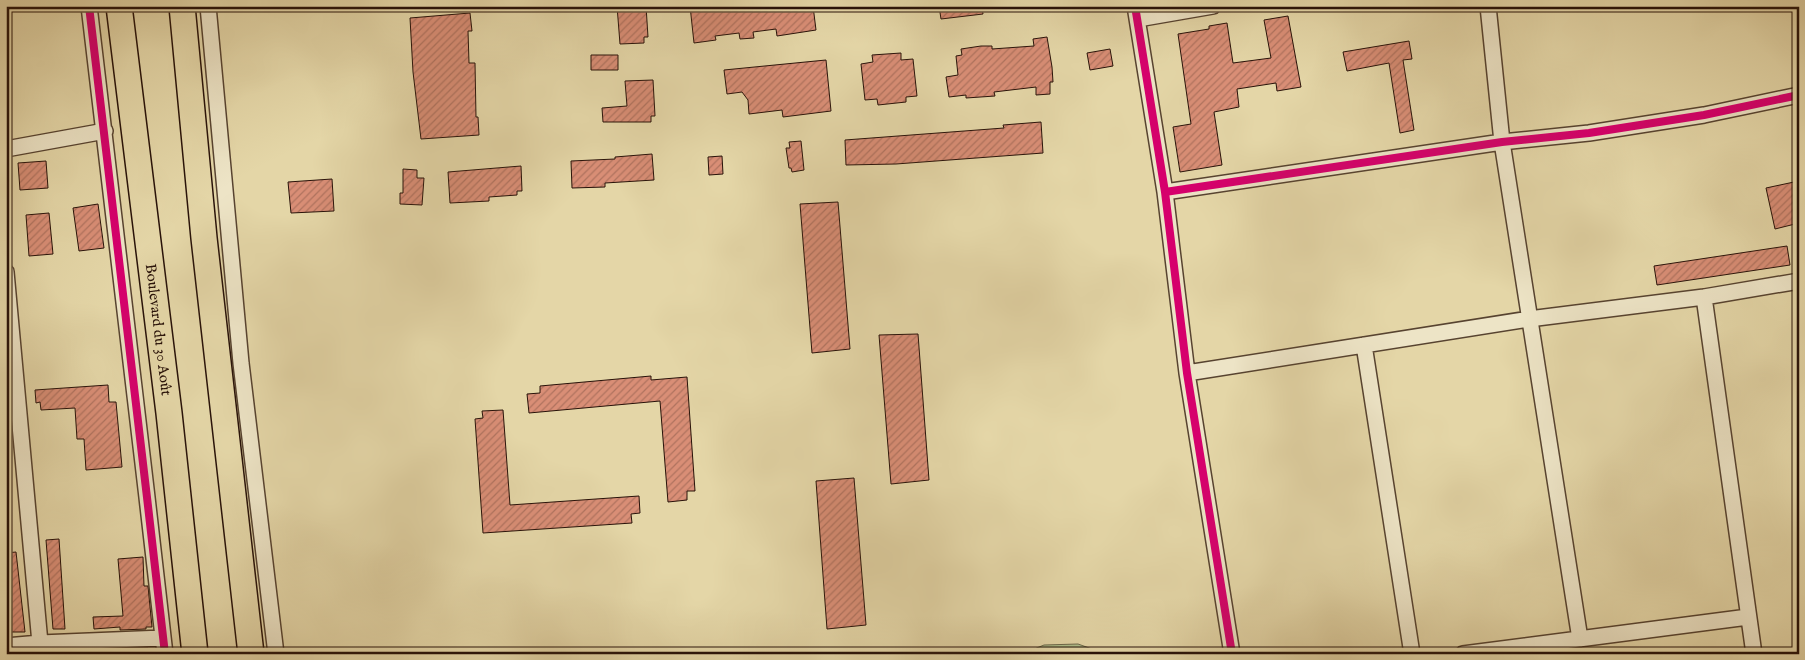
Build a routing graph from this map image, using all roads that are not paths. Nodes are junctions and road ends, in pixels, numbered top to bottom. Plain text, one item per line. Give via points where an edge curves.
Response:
1 (89, 6) edge
2 (120, 6) edge
3 (182, 6) edge
4 (208, 6) edge
5 (1213, 6) edge
6 (1488, 6) edge
7 (1137, 13) edge
8 (1799, 95) edge
9 (105, 131) junction
10 (1502, 142) junction
11 (6, 149) edge
12 (1165, 192) junction
13 (6, 272) edge
14 (1799, 281) edge
15 (1704, 297) junction
16 (1529, 319) junction
17 (1364, 345) junction
18 (1187, 373) junction
19 (1748, 617) junction
20 (164, 638) junction
21 (1580, 639) junction
22 (6, 646) edge
23 (40, 648) edge
24 (165, 654) edge
25 (195, 654) edge
26 (251, 654) edge
27 (276, 654) edge
28 (1232, 654) edge
29 (1412, 654) edge
30 (1463, 654) edge
31 (1754, 654) edge

1 - 9 street
2 - 25 highway, Boulevard du 30 Août
3 - 26 highway via 204,238
4 - 27 street via 241,363
5 - 7 street
6 - 10 street
7 - 12 street
8 - 10 street via 1588,133
9 - 11 street
9 - 20 street
10 - 12 street
10 - 16 street
12 - 18 street
13 - 23 street
14 - 15 street
15 - 16 street
15 - 19 street
16 - 17 street
16 - 21 street
17 - 18 street
17 - 29 street
18 - 28 street
19 - 21 street
19 - 31 street
20 - 23 street
20 - 24 street
21 - 30 street
22 - 23 street

